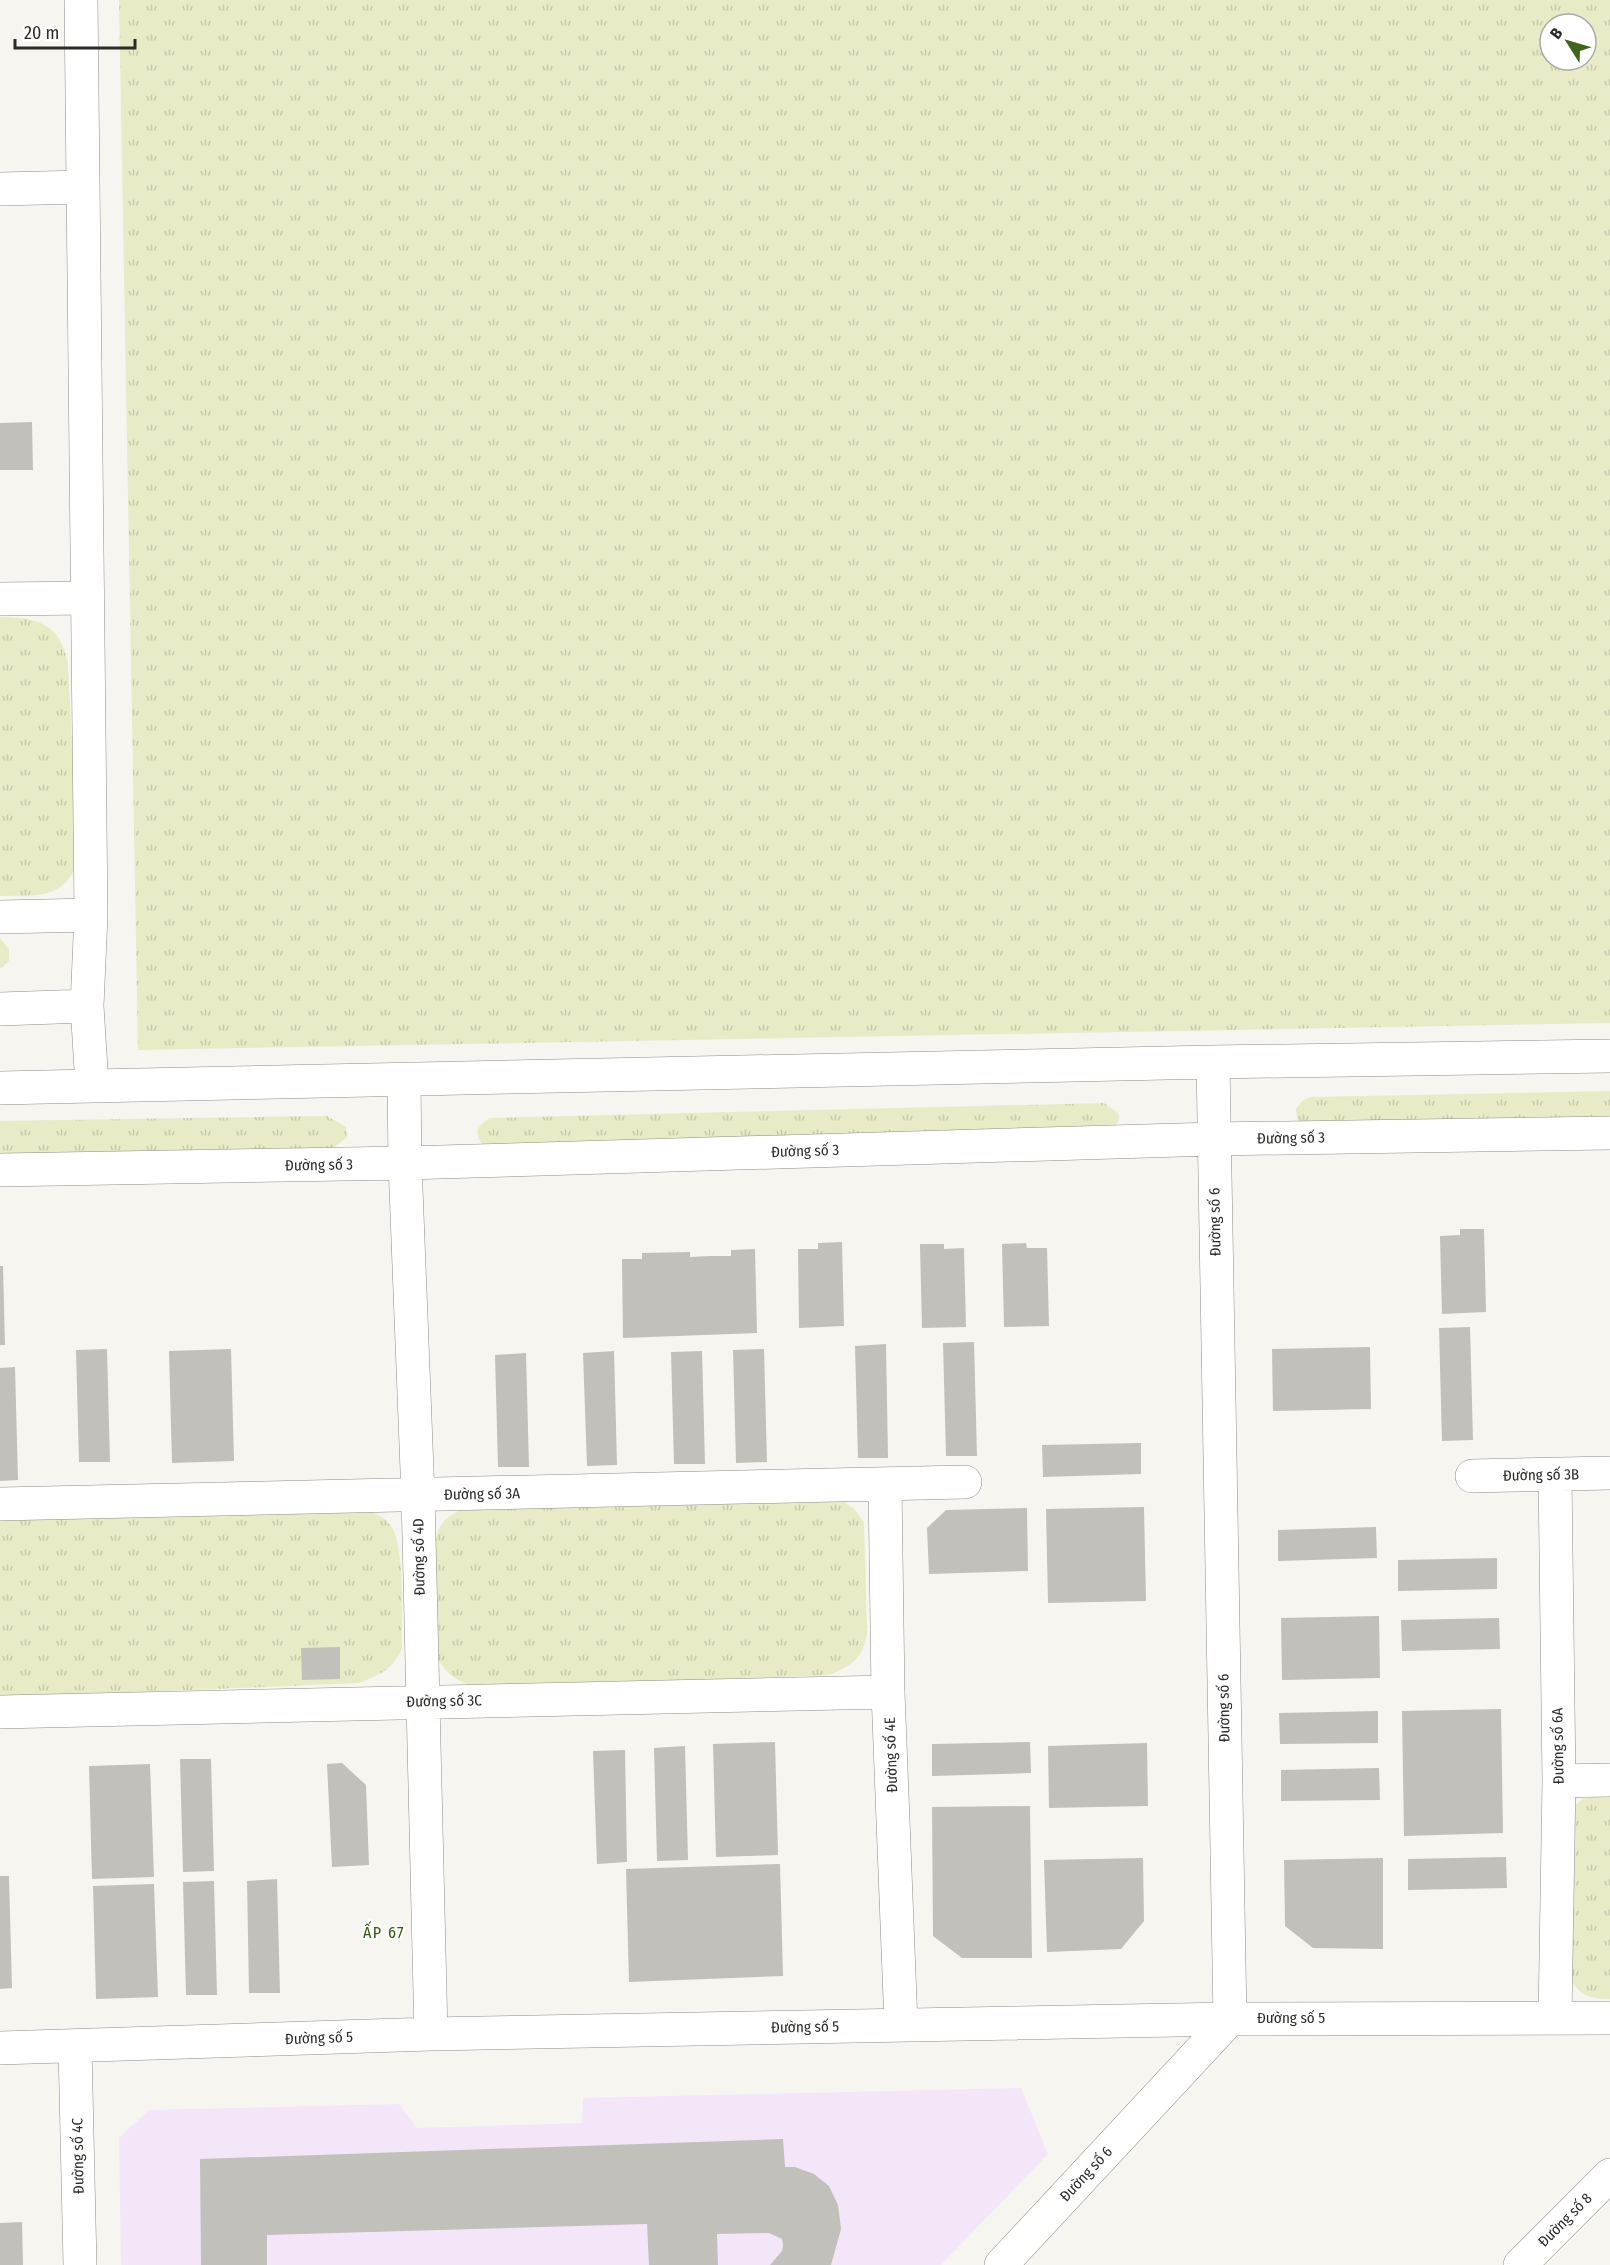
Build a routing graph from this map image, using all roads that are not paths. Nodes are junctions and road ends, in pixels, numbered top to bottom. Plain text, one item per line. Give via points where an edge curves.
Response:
1 (81, 0) edge
2 (83, 188) junction
3 (0, 189) edge
4 (88, 598) junction
5 (0, 599) edge
6 (91, 915) junction
7 (0, 917) edge
8 (87, 1006) junction
9 (0, 1009) edge
10 (1610, 1056) edge
11 (1213, 1062) junction
12 (404, 1080) junction
13 (92, 1085) junction
14 (0, 1088) edge
15 (1610, 1133) edge
16 (1214, 1139) junction
17 (405, 1163) junction
18 (0, 1170) edge
19 (1610, 1473) edge
20 (1555, 1475) junction
21 (1472, 1476) dead end
22 (965, 1482) dead end
23 (885, 1485) junction
24 (418, 1496) junction
25 (0, 1504) edge
26 (888, 1692) junction
27 (423, 1702) junction
28 (0, 1712) edge
29 (1559, 1780) junction
30 (1610, 1780) edge
31 (1555, 2016) junction
32 (1610, 2018) edge
33 (1230, 2019) junction
34 (901, 2025) junction
35 (431, 2034) junction
36 (75, 2047) junction
37 (0, 2048) edge
38 (1610, 2175) edge
39 (80, 2265) edge
40 (1001, 2265) edge
41 (1520, 2265) edge

1 - 2 street
2 - 3 street
2 - 4 street
4 - 5 street
4 - 6 street
6 - 7 street
6 - 8 street
8 - 9 street
8 - 13 street
10 - 11 street
11 - 12 street
11 - 16 street, Đường số 6
12 - 13 street
12 - 17 street, Đường số 4D
13 - 14 street
15 - 16 street, Đường số 3
16 - 17 street, Đường số 3
16 - 33 street, Đường số 6
17 - 18 street, Đường số 3
17 - 24 street, Đường số 4D
19 - 20 street, Đường số 3B
20 - 21 street, Đường số 3B
20 - 29 street, Đường số 6A
22 - 23 street, Đường số 3A
23 - 24 street, Đường số 3A
23 - 26 street, Đường số 4E
24 - 25 street, Đường số 3A
24 - 27 street, Đường số 4D
26 - 27 street, Đường số 3C
26 - 34 street, Đường số 4E
27 - 28 street, Đường số 3C
27 - 35 street, Đường số 4D
29 - 30 street
29 - 31 street, Đường số 6A
31 - 32 street, Đường số 5
31 - 33 street, Đường số 5
33 - 34 street, Đường số 5
33 - 40 street, Đường số 6
34 - 35 street, Đường số 5
35 - 36 street, Đường số 5
36 - 37 street, Đường số 5
36 - 39 street, Đường số 4C
38 - 41 street, Đường số 8

